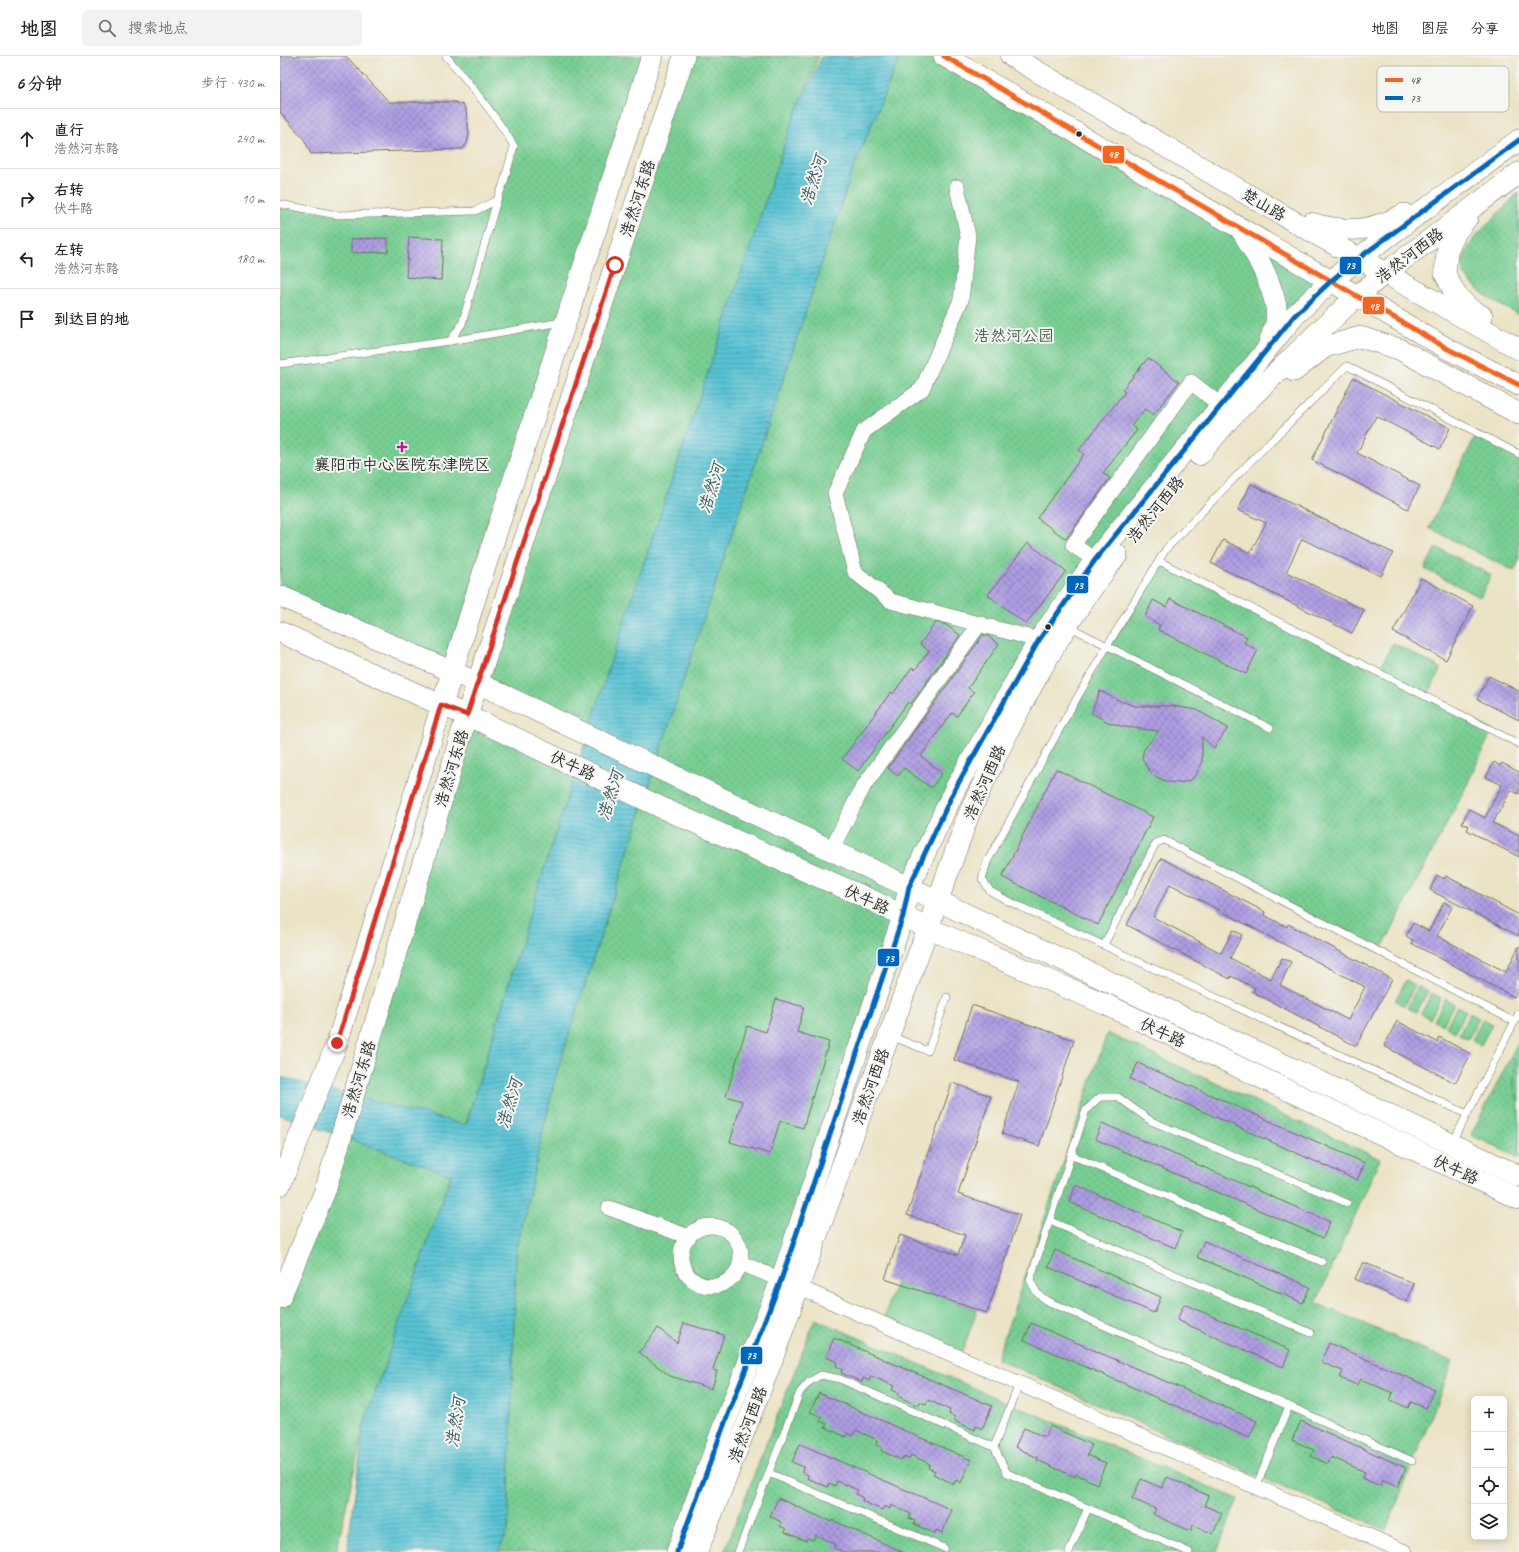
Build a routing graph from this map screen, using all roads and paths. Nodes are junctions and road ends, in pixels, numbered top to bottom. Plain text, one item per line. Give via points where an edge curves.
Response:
1 (446, 56) edge
2 (652, 56) edge
3 (684, 56) edge
4 (944, 56) edge
5 (1019, 61) edge
6 (1519, 140) edge
7 (1519, 173) edge
8 (957, 187) dead end
9 (1440, 199) junction
10 (497, 200) junction
11 (1479, 202) junction
12 (280, 204) edge
13 (1286, 217) junction
14 (1241, 228) junction
15 (1359, 258) junction
16 (1385, 273) junction
17 (1331, 281) junction
18 (1357, 296) junction
19 (566, 322) junction
20 (1519, 336) edge
21 (450, 342) junction
22 (1267, 349) junction
23 (1519, 349) edge
24 (280, 364) edge
25 (1519, 385) edge
26 (1252, 397) junction
27 (1220, 406) junction
28 (1519, 414) edge
29 (1519, 454) edge
30 (1095, 560) junction
31 (1159, 561) junction
32 (280, 596) edge
33 (980, 623) junction
34 (1068, 626) junction
35 (280, 632) edge
36 (1039, 640) junction
37 (1107, 646) junction
38 (452, 672) junction
39 (478, 683) junction
40 (441, 705) junction
41 (467, 715) junction
42 (1270, 728) dead end
43 (1519, 744) edge
44 (831, 850) junction
45 (909, 887) junction
46 (938, 900) junction
47 (903, 916) junction
48 (928, 928) junction
49 (1104, 945) junction
50 (947, 997) dead end
51 (1519, 1013) edge
52 (1515, 1022) junction
53 (889, 1036) junction
54 (1467, 1114) junction
55 (1452, 1144) junction
56 (1071, 1155) junction
57 (1519, 1176) edge
58 (280, 1186) edge
59 (1519, 1199) edge
60 (1347, 1203) dead end
61 (609, 1208) dead end
62 (1050, 1221) junction
63 (688, 1237) junction
64 (1322, 1262) dead end
65 (740, 1263) junction
66 (790, 1284) junction
67 (280, 1298) edge
68 (1311, 1333) dead end
69 (1019, 1384) junction
70 (1289, 1406) junction
71 (994, 1447) junction
72 (1412, 1461) dead end
73 (769, 1473) junction
74 (1256, 1487) junction
75 (1088, 1508) junction
76 (944, 1548) dead end
77 (677, 1552) edge
78 (697, 1552) edge
79 (738, 1552) edge
80 (1069, 1552) edge
81 (1189, 1552) edge
82 (1405, 1552) edge

1 - 10 lane via 494,114 514,146
2 - 19 street, 浩然河东路
3 - 39 street, 浩然河东路
4 - 14 street, 楚山路
5 - 13 street, 楚山路
6 - 9 street, 浩然河西路
7 - 11 street, 浩然河西路
8 - 33 street via 968,236 961,300 922,389 864,431 835,493 855,572 891,601
9 - 13 street via 1377,226 1350,230 1331,229
9 - 15 street, 浩然河西路
10 - 12 lane via 476,212 337,215
10 - 21 lane via 462,324
11 - 16 street, 浩然河西路
11 - 20 street via 1456,232 1447,252 1445,274 1456,295 1471,310
13 - 15 street, 楚山路
14 - 17 street, 楚山路
14 - 22 street via 1269,282 1275,305 1276,321
15 - 16 street, 楚山路
15 - 17 street, 浩然河西路
16 - 18 street, 浩然河西路
16 - 23 street, 楚山路
17 - 18 street, 楚山路
17 - 22 street, 浩然河西路 via 1295,315
18 - 25 street, 楚山路
18 - 26 street, 浩然河西路
19 - 21 lane
19 - 38 street, 浩然河东路 via 482,573
21 - 24 lane
22 - 27 street, 浩然河西路
26 - 28 street via 1273,388 1325,347 1360,337 1399,349
26 - 34 street, 浩然河西路 via 1231,417 1168,491 1105,570
27 - 30 street, 浩然河西路
27 - 30 street via 1191,382 1073,545
29 - 31 lane via 1347,366 1166,549
30 - 36 street, 浩然河西路
31 - 37 lane
31 - 43 lane
32 - 38 street
33 - 36 street
33 - 44 street via 863,787
34 - 37 lane
34 - 46 street, 浩然河西路 via 1050,652 998,750 969,814
35 - 40 street, 伏牛路
36 - 45 street, 浩然河西路 via 955,789
37 - 42 lane
37 - 49 lane via 987,862 982,879 990,891 1008,901
38 - 39 street
38 - 40 street, 浩然河东路
39 - 41 street, 浩然河东路
39 - 44 street
40 - 41 street, 伏牛路
40 - 58 street, 浩然河东路 via 337,1043
41 - 47 street, 伏牛路
41 - 67 street, 浩然河东路 via 325,1191
44 - 45 street
45 - 46 street
45 - 47 street, 浩然河西路
46 - 48 street, 浩然河西路
46 - 55 street
47 - 48 street, 伏牛路
47 - 66 street, 浩然河西路
48 - 53 street, 浩然河西路
48 - 59 street, 伏牛路 via 1107,1005
49 - 52 lane via 1156,843 1164,840
49 - 54 lane
50 - 53 lane via 928,1051
51 - 52 lane
52 - 54 lane
53 - 66 street, 浩然河西路
54 - 55 lane
55 - 57 street
56 - 60 lane via 1086,1110 1100,1097 1118,1098 1151,1121
56 - 62 lane
56 - 64 lane
61 - 63 street
62 - 68 lane
62 - 70 lane via 1030,1280 1037,1293 1047,1300
63 - 65 street via 705,1227 725,1230 733,1235 738,1244 741,1253
63 - 65 street via 683,1245 682,1264 690,1277 702,1285 722,1284 737,1272
65 - 66 street
66 - 69 street
66 - 77 street, 浩然河西路 via 727,1417
66 - 78 street, 浩然河西路 via 772,1360
69 - 71 lane
69 - 74 street
70 - 72 lane
70 - 74 lane
71 - 73 lane via 840,1379 821,1375 809,1382 800,1392
71 - 75 lane via 1008,1473
73 - 76 lane
73 - 79 lane
74 - 82 street
75 - 80 lane
75 - 81 lane

